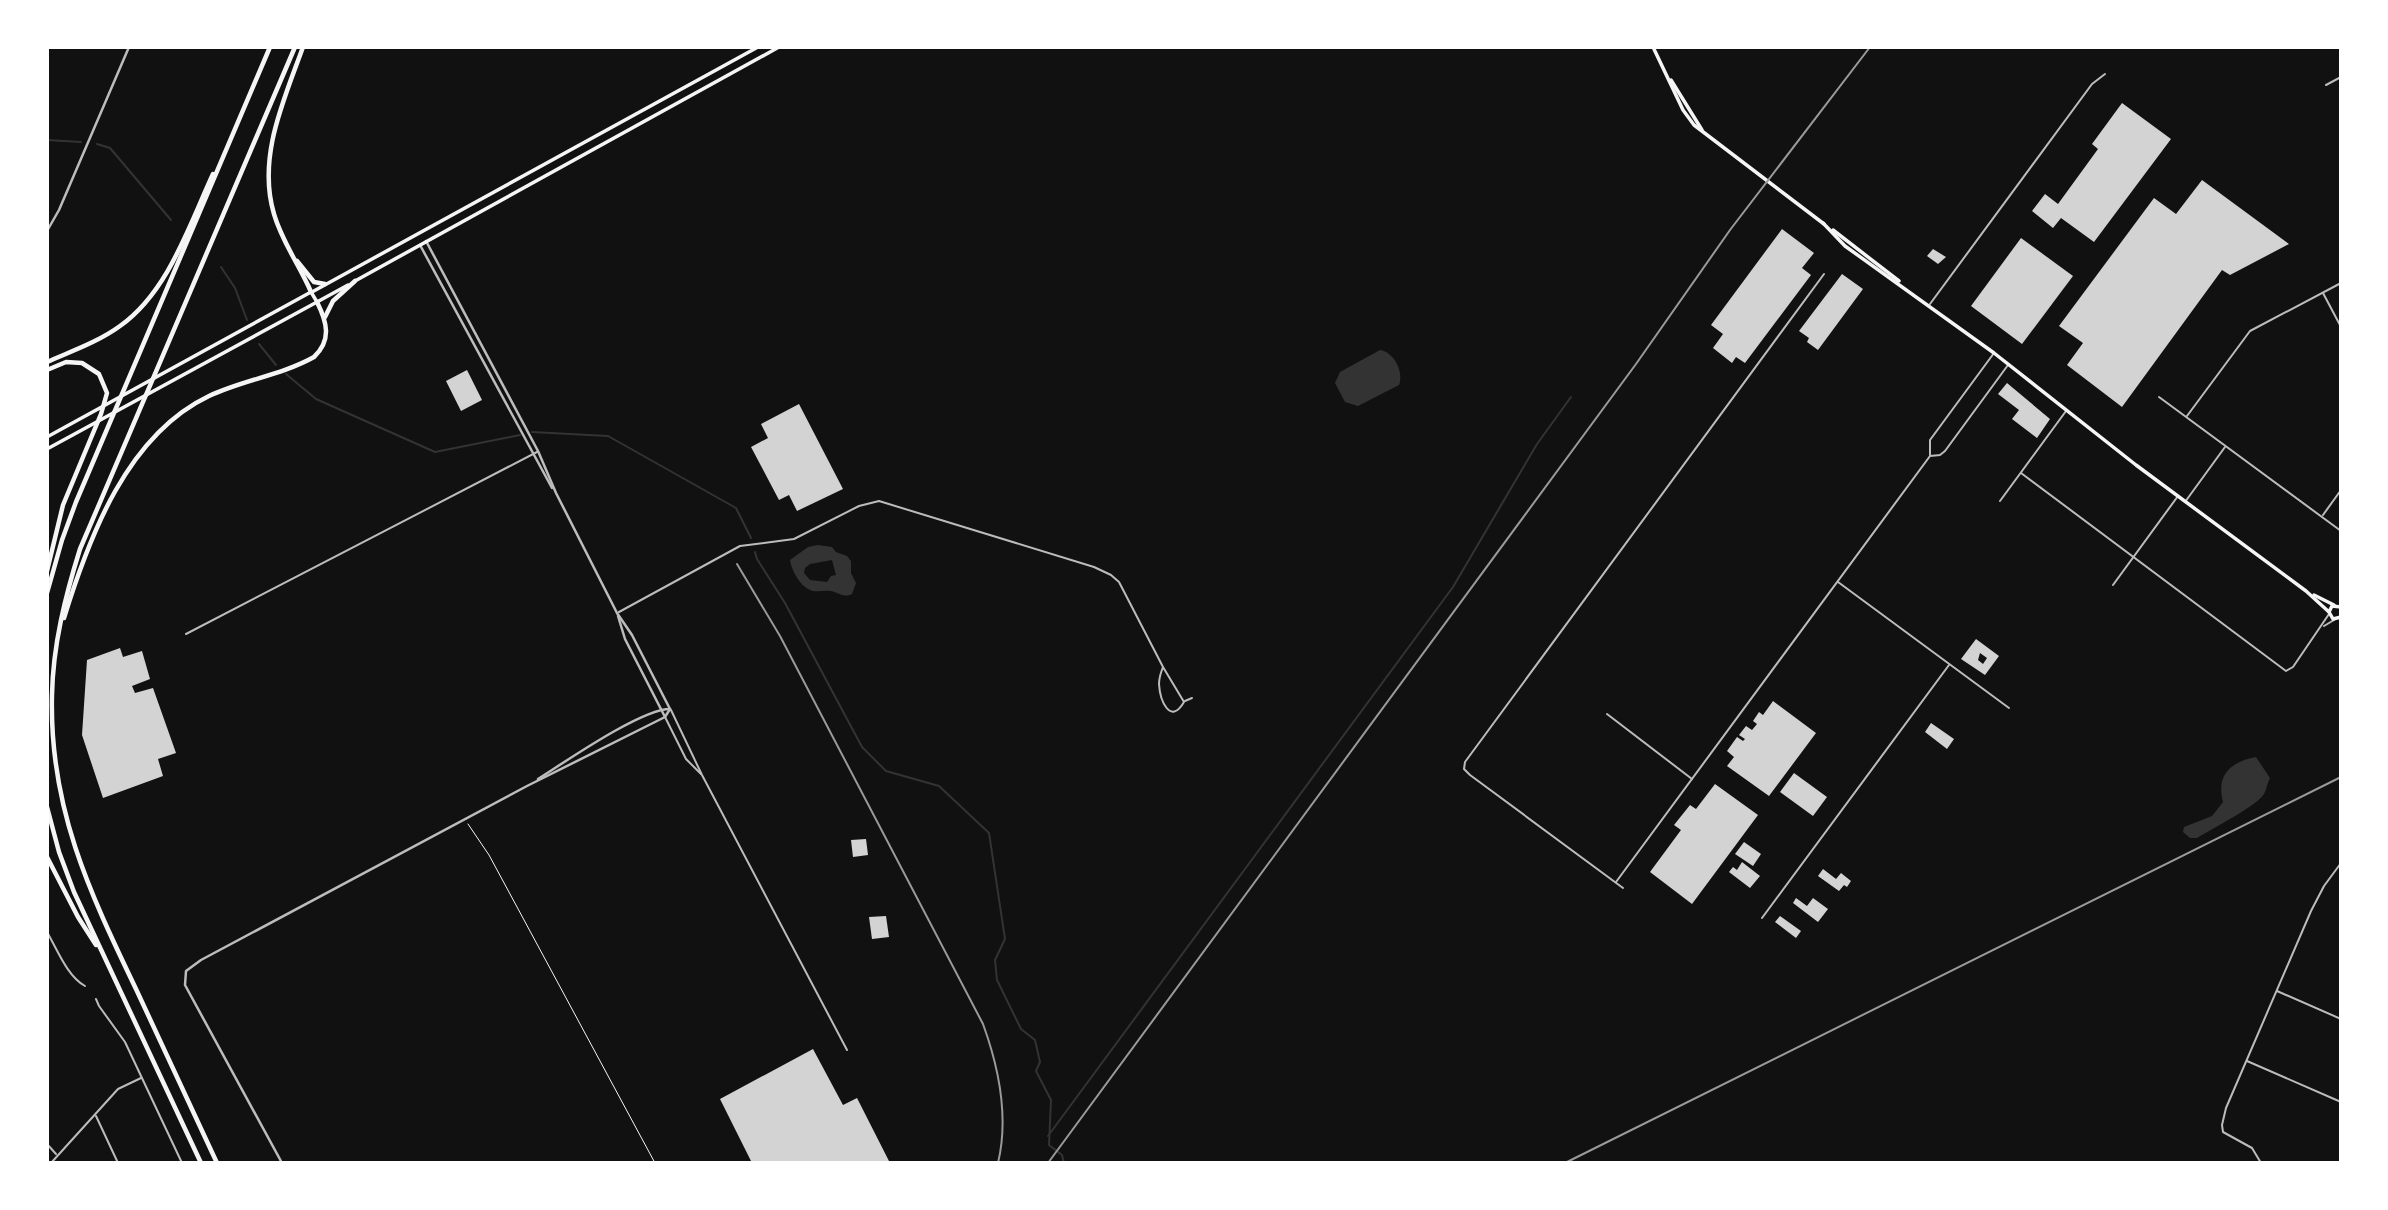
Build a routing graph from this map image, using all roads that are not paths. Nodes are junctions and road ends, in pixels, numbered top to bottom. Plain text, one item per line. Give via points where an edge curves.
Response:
1 (130, 47) edge
2 (270, 47) edge
3 (295, 47) edge
4 (303, 47) edge
5 (758, 47) edge
6 (779, 47) edge
7 (1653, 47) edge
8 (260, 72) junction
9 (2105, 74) dead end
10 (2341, 77) edge
11 (2326, 85) dead end
12 (654, 104) junction
13 (659, 113) junction
14 (559, 156) junction
15 (564, 165) junction
16 (47, 231) edge
17 (418, 233) junction
18 (426, 241) junction
19 (420, 244) junction
20 (292, 256) junction
21 (435, 272) junction
22 (443, 272) junction
23 (1824, 274) dead end
24 (355, 281) junction
25 (2341, 283) edge
26 (325, 285) junction
27 (310, 292) junction
28 (2322, 292) junction
29 (317, 302) junction
30 (1930, 305) junction
31 (325, 318) junction
32 (2341, 327) edge
33 (1994, 353) junction
34 (489, 358) junction
35 (483, 360) junction
36 (47, 362) edge
37 (2009, 364) junction
38 (47, 370) edge
39 (2159, 397) dead end
40 (2067, 410) junction
41 (2186, 417) junction
42 (47, 437) edge
43 (2226, 446) junction
44 (47, 449) edge
45 (538, 451) junction
46 (533, 454) junction
47 (1930, 456) junction
48 (2021, 473) junction
49 (2341, 490) edge
50 (556, 493) junction
51 (2178, 496) junction
52 (2000, 501) dead end
53 (2185, 502) junction
54 (2321, 517) junction
55 (2341, 531) edge
56 (2133, 558) junction
57 (47, 571) edge
58 (1837, 582) junction
59 (2113, 585) dead end
60 (2306, 591) junction
61 (47, 593) edge
62 (2341, 601) edge
63 (2337, 606) edge
64 (617, 613) junction
65 (2329, 613) junction
66 (2338, 619) edge
67 (2322, 628) junction
68 (186, 634) dead end
69 (57, 642) junction
70 (1949, 665) junction
71 (1163, 667) junction
72 (1192, 698) dead end
73 (1184, 702) junction
74 (2009, 708) dead end
75 (661, 709) junction
76 (670, 709) junction
77 (1607, 714) dead end
78 (665, 717) junction
79 (702, 775) junction
80 (1692, 779) junction
81 (527, 786) junction
82 (47, 807) edge
83 (47, 857) edge
84 (2341, 863) edge
85 (1616, 882) junction
86 (1623, 888) dead end
87 (1762, 918) dead end
88 (47, 932) edge
89 (107, 964) junction
90 (85, 986) dead end
91 (2276, 991) junction
92 (96, 999) dead end
93 (2341, 1019) edge
94 (847, 1049) dead end
95 (2246, 1061) junction
96 (142, 1078) junction
97 (2341, 1102) edge
98 (95, 1115) junction
99 (47, 1144) edge
100 (57, 1156) junction
101 (51, 1163) edge
102 (118, 1163) edge
103 (182, 1163) edge
104 (201, 1163) edge
105 (217, 1163) edge
106 (282, 1163) edge
107 (2262, 1163) edge

1 - 16 street
2 - 8 highway
3 - 69 highway via 80,549
4 - 20 highway via 278,118 268,167 274,215
5 - 12 main road
6 - 13 main road
7 - 30 main road via 1695,120 1713,140
8 - 36 highway via 153,293 120,326
8 - 61 highway via 69,520
9 - 30 street via 2092,84
10 - 11 street
12 - 13 main road
12 - 14 main road
13 - 15 main road
14 - 15 main road
14 - 17 main road
15 - 18 main road
17 - 18 main road
17 - 19 main road
17 - 26 main road
18 - 19 main road
18 - 22 street
19 - 21 street
19 - 24 main road
20 - 26 highway via 313,280
20 - 27 highway
21 - 22 street
21 - 35 street
22 - 34 street
23 - 85 street via 1465,762 1470,775
24 - 29 main road
24 - 31 highway via 333,301
25 - 28 street
26 - 27 main road
27 - 29 main road
27 - 42 main road
28 - 32 street
28 - 41 street via 2250,331
29 - 31 highway
29 - 44 main road
30 - 33 main road
31 - 69 highway via 325,341 314,357 206,398 179,414 147,443 123,478 86,555
33 - 37 main road
33 - 47 street via 1930,440
34 - 35 street
34 - 45 street
35 - 46 street
37 - 40 main road
37 - 47 street via 1945,451
38 - 57 highway via 66,362 82,363 99,374 107,393 63,505
39 - 41 street
40 - 48 street
40 - 51 main road
41 - 43 street
43 - 53 street
43 - 54 street
45 - 46 street
45 - 50 street
46 - 50 street
46 - 68 street
47 - 58 street
48 - 52 street
48 - 56 street
49 - 54 street
50 - 64 street
51 - 53 main road
51 - 56 street
53 - 60 main road
54 - 55 street
56 - 59 street
56 - 67 street via 2288,671
58 - 70 street
58 - 80 street
60 - 63 main road
60 - 65 main road
62 - 63 street
63 - 65 main road
64 - 71 street via 740,546 794,540 859,506 879,501 1111,575
64 - 75 street via 625,639
64 - 76 street
65 - 66 main road
65 - 67 street
66 - 67 street
69 - 105 highway via 54,746 60,795 75,850 95,903
70 - 74 street
70 - 87 street
71 - 73 street
71 - 73 street via 1159,683 1162,702 1173,712
72 - 73 street
75 - 76 street
75 - 78 street
75 - 81 street
76 - 78 street
76 - 79 street
77 - 80 street
78 - 79 street via 686,759
78 - 81 street
79 - 94 street
80 - 85 street
81 - 106 street via 201,960 184,975 185,985
82 - 89 highway via 69,879
83 - 89 highway
84 - 91 street via 2317,899
85 - 86 street
88 - 90 street via 68,969
89 - 104 highway
91 - 93 street
91 - 95 street
92 - 96 street
95 - 97 street
95 - 107 street via 2226,1108 2223,1132 2252,1148
96 - 98 street via 118,1090
96 - 103 street
98 - 100 street
98 - 102 street
99 - 100 street
100 - 101 street

